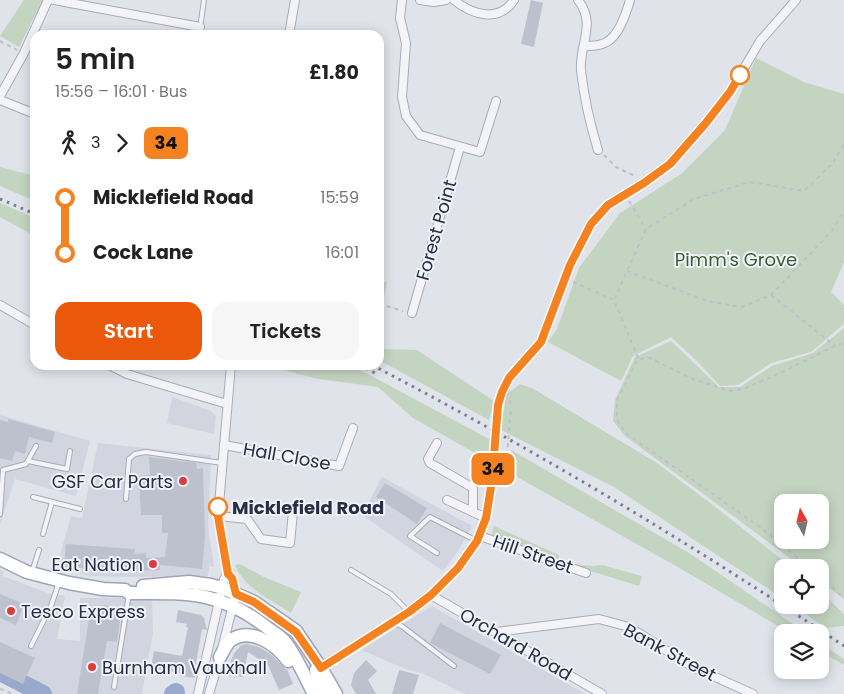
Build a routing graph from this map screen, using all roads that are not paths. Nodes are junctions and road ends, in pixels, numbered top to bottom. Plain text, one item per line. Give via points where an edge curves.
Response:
1 (48, 0) edge
2 (54, 0) edge
3 (204, 0) edge
4 (295, 0) edge
5 (402, 0) edge
6 (420, 0) edge
7 (446, 0) edge
8 (454, 0) edge
9 (514, 0) edge
10 (578, 0) edge
11 (630, 0) edge
12 (796, 0) edge
13 (34, 30) edge
14 (195, 30) edge
15 (200, 30) edge
16 (290, 30) edge
17 (30, 40) edge
18 (585, 46) junction
19 (0, 96) edge
20 (0, 100) edge
21 (496, 101) dead end
22 (30, 112) edge
23 (460, 147) junction
24 (598, 150) road end
25 (0, 305) edge
26 (412, 313) road end
27 (30, 322) edge
28 (119, 370) edge
29 (231, 370) edge
30 (228, 404) junction
31 (353, 428) dead end
32 (437, 443) dead end
33 (224, 445) junction
34 (36, 446) dead end
35 (70, 451) dead end
36 (28, 461) junction
37 (222, 463) junction
38 (34, 497) dead end
39 (126, 499) dead end
40 (447, 500) dead end
41 (52, 502) junction
42 (80, 509) dead end
43 (293, 512) dead end
44 (473, 512) junction
45 (0, 514) edge
46 (218, 516) junction
47 (486, 518) junction
48 (43, 534) dead end
49 (478, 538) junction
50 (39, 550) dead end
51 (437, 553) dead end
52 (0, 559) edge
53 (351, 570) dead end
54 (32, 573) junction
55 (586, 573) dead end
56 (228, 574) junction
57 (60, 580) junction
58 (128, 590) junction
59 (222, 594) junction
60 (431, 595) junction
61 (234, 599) junction
62 (409, 612) junction
63 (393, 622) junction
64 (496, 632) junction
65 (31, 646) dead end
66 (220, 657) junction
67 (454, 666) dead end
68 (319, 669) junction
69 (303, 679) junction
70 (114, 687) dead end
71 (198, 694) edge
72 (209, 694) edge
73 (312, 694) edge
74 (323, 694) edge
75 (336, 694) edge
76 (602, 694) edge
77 (753, 694) edge

1 - 13 street
2 - 14 street
3 - 15 lane
4 - 16 street
5 - 23 street via 400,18 406,43 402,97 406,116 420,135
6 - 7 street
8 - 9 street via 464,9 490,14 502,13
10 - 18 street via 588,20
11 - 18 street via 612,37 602,44
12 - 47 street, bridge via 760,41 730,92 670,164 608,205 591,224 541,342 509,378 498,405
17 - 19 street
18 - 24 street via 581,60 583,87
20 - 22 street
21 - 23 street via 480,152
23 - 26 street, Forest Point
25 - 27 street
28 - 30 street
29 - 30 street
30 - 33 street
31 - 33 street, Hall Close via 340,466
32 - 44 street via 428,458 430,463 473,488
33 - 37 street
34 - 36 lane
35 - 36 lane via 67,469
36 - 45 lane via 3,470
37 - 39 lane via 146,452 135,454 130,459
37 - 46 street
38 - 41 lane
40 - 44 street
41 - 42 lane
41 - 48 lane
43 - 46 street via 290,544 261,539 247,519
44 - 47 street
46 - 56 street
47 - 49 street
49 - 51 lane via 430,517 410,536
49 - 55 street, Hill Street
49 - 60 street via 458,568
50 - 54 lane
52 - 54 main road
53 - 62 lane via 391,594
54 - 57 main road
56 - 59 street
56 - 61 street via 232,578
57 - 58 main road via 103,589
57 - 65 lane
58 - 59 main road
58 - 70 lane
59 - 61 main road
59 - 71 street
60 - 62 street
60 - 64 street, Orchard Road
61 - 66 street
61 - 68 main road via 254,602 296,632
61 - 69 main road via 285,642
62 - 63 street
63 - 67 lane
63 - 68 street
64 - 76 street, Orchard Road
64 - 77 street, Bank Street via 599,619 629,627 693,667
66 - 69 main road via 230,641 244,635 260,638 280,649
66 - 72 street
68 - 69 street
68 - 74 main road
68 - 75 main road
69 - 73 main road

